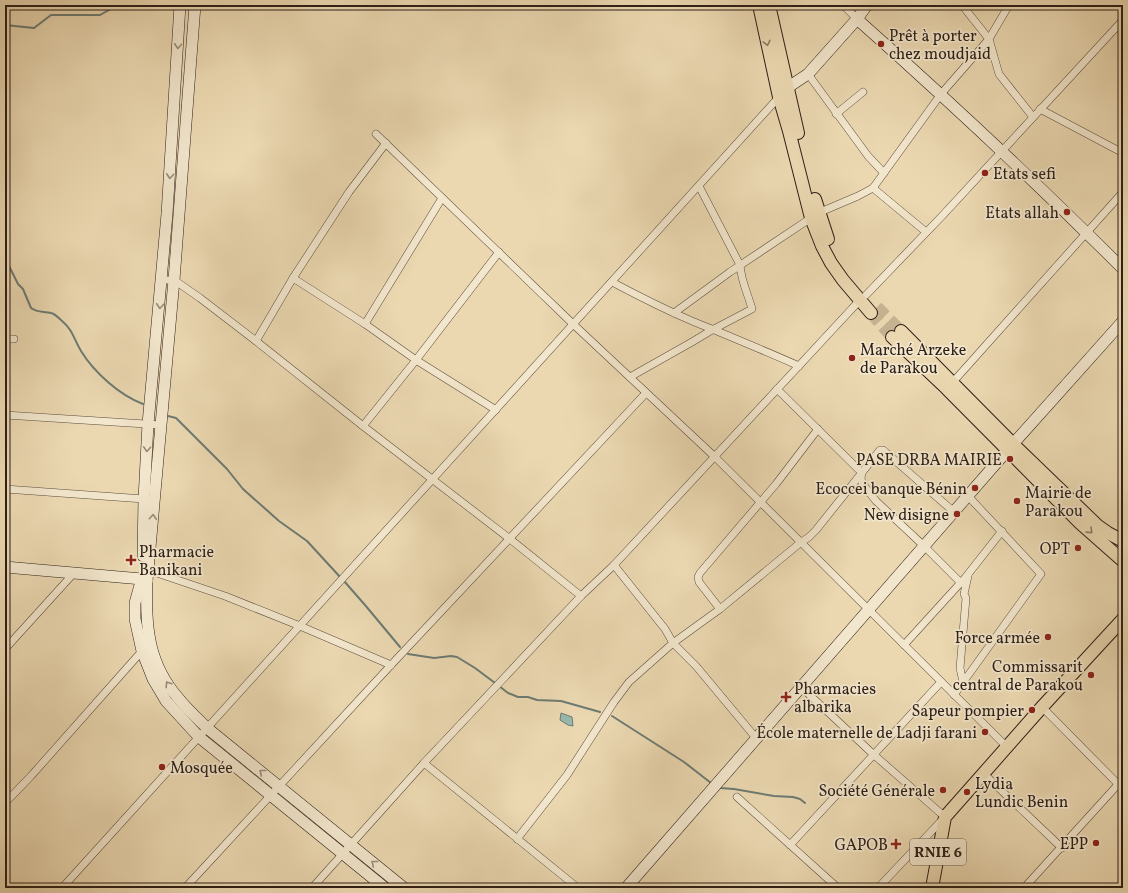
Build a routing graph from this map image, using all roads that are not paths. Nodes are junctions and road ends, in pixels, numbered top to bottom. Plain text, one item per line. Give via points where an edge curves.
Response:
1 (9, 5) edge
2 (759, 5) edge
3 (769, 5) edge
4 (844, 5) edge
5 (867, 5) edge
6 (962, 5) edge
7 (1009, 5) edge
8 (180, 6) edge
9 (195, 6) edge
10 (5, 7) edge
11 (857, 19) junction
12 (1123, 20) edge
13 (989, 39) junction
14 (808, 74) junction
15 (863, 92) dead end
16 (783, 93) junction
17 (941, 94) junction
18 (1040, 109) junction
19 (836, 114) junction
20 (1033, 117) junction
21 (376, 134) dead end
22 (386, 143) junction
23 (1001, 152) junction
24 (1123, 153) edge
25 (884, 173) junction
26 (699, 186) junction
27 (873, 188) junction
28 (1123, 192) edge
29 (442, 198) junction
30 (815, 216) junction
31 (926, 232) junction
32 (1087, 233) junction
33 (499, 252) junction
34 (740, 266) junction
35 (1123, 269) edge
36 (293, 278) junction
37 (162, 280) junction
38 (174, 280) junction
39 (612, 282) junction
40 (863, 298) junction
41 (874, 310) tunnel mouth
42 (674, 313) junction
43 (1123, 321) edge
44 (365, 324) junction
45 (573, 324) junction
46 (712, 330) junction
47 (5, 339) edge
48 (14, 340) dead end
49 (256, 341) junction
50 (416, 360) junction
51 (799, 366) junction
52 (630, 377) junction
53 (953, 382) junction
54 (777, 389) junction
55 (646, 392) junction
56 (496, 410) junction
57 (5, 415) edge
58 (148, 424) junction
59 (161, 426) junction
60 (363, 426) junction
61 (818, 429) junction
62 (1011, 447) junction
63 (715, 456) junction
64 (862, 473) junction
65 (432, 480) junction
66 (5, 489) edge
67 (968, 496) junction
68 (144, 499) junction
69 (760, 502) junction
70 (954, 512) junction
71 (1002, 531) junction
72 (510, 538) junction
73 (1123, 541) edge
74 (800, 543) junction
75 (924, 546) junction
76 (1123, 560) edge
77 (614, 566) junction
78 (5, 567) edge
79 (969, 572) junction
80 (74, 573) junction
81 (146, 577) junction
82 (961, 583) junction
83 (581, 596) junction
84 (720, 609) junction
85 (869, 609) junction
86 (1123, 618) edge
87 (300, 626) junction
88 (673, 643) junction
89 (904, 645) junction
90 (5, 649) edge
91 (142, 651) junction
92 (391, 665) junction
93 (941, 682) junction
94 (963, 682) junction
95 (801, 687) junction
96 (954, 695) junction
97 (1042, 708) junction
98 (207, 728) junction
99 (199, 737) junction
100 (756, 738) junction
101 (1006, 747) junction
102 (873, 754) junction
103 (424, 763) junction
104 (983, 773) junction
105 (1122, 782) edge
106 (279, 786) junction
107 (271, 795) junction
108 (737, 797) dead end
109 (5, 803) edge
110 (945, 817) junction
111 (517, 839) junction
112 (351, 845) junction
113 (790, 845) junction
114 (1062, 848) junction
115 (344, 853) junction
116 (62, 888) edge
117 (185, 888) edge
118 (312, 888) edge
119 (385, 888) edge
120 (404, 888) edge
121 (578, 888) edge
122 (626, 888) edge
123 (838, 888) edge
124 (878, 888) edge
125 (932, 888) edge
126 (1024, 888) edge

1 - 10 street
2 -> 16 main road
3 - 16 main road
4 - 11 street
5 - 11 street
6 - 13 street
7 - 13 street
8 -> 37 street
9 - 38 street
11 - 14 street
11 - 17 street
12 - 18 street
13 - 17 street
13 - 20 street via 999,74
14 - 16 street
14 - 19 street
15 - 19 street
16 - 26 street
16 - 30 main road via 804,158
17 - 23 street
17 - 25 street
18 - 20 street
18 - 24 street
19 - 25 street
20 - 23 street
21 - 22 street
22 - 29 street
22 - 36 street via 349,192
23 - 31 street
23 - 32 street
25 - 27 street
26 - 34 street
26 - 39 street
27 - 30 street
27 - 31 street
28 - 32 street
29 - 33 street
29 - 44 street
30 - 34 street
30 - 40 main road via 838,260
31 - 40 street
32 - 35 street
32 - 53 street
33 - 45 street
33 - 50 street
34 - 42 street
34 - 46 street via 752,309
36 - 44 street
36 - 49 street
37 - 38 street
37 -> 58 street
38 - 49 street
38 - 59 street
39 - 42 street
39 - 45 street
40 - 41 main road
40 - 51 street
42 - 46 street
43 - 62 street
44 - 50 street
45 - 52 street
45 - 56 street
46 - 51 street
46 - 52 street
47 - 48 street
49 - 60 street
50 - 56 street
50 - 60 street
51 - 54 street
52 - 55 street
53 - 62 main road
53 - 62 main road via 897,334 946,388
54 - 61 street
54 - 63 street
55 - 63 street
55 - 72 street
56 - 65 street
57 - 58 street
58 - 59 street
58 -> 68 street
81 -> 59 street
60 - 65 street
61 - 64 street
61 - 69 street
62 - 67 street
62 - 73 main road via 1098,526
62 -> 76 main road via 1080,522
63 - 69 street
63 - 77 street
64 - 70 street via 880,450 883,450
64 - 74 street via 816,530
64 - 75 street via 862,483 876,501
65 - 72 street
65 - 87 street
66 - 68 street
67 - 70 street
67 - 71 street
68 - 81 street
69 - 74 street
69 - 84 street via 698,577 699,582
70 - 75 street
71 - 79 street
71 - 94 street via 1041,574
72 - 83 street
72 - 92 street
74 - 84 street
74 - 85 street
75 - 82 street
75 - 85 street
77 - 83 street
77 - 88 street via 665,629
78 - 80 street
79 - 82 street
79 - 94 street via 964,594 966,598 960,668
80 - 81 street
80 - 90 street
81 - 87 street via 225,596
81 - 91 street via 135,603 135,619
98 -> 81 street via 178,699 156,663 146,619
82 - 89 street
83 - 103 street
84 - 88 street
85 - 89 street
85 - 95 street
86 - 97 main road, RNIE 6
87 - 92 street
87 - 98 street
88 - 100 street via 696,666
88 - 111 street via 621,692 567,775
89 - 93 street
91 - 99 street via 152,679 166,701
91 - 109 street
92 - 106 street
93 - 96 street
93 - 102 street
94 - 96 street
95 - 100 street
95 - 102 street
96 - 101 street
97 - 101 main road, RNIE 6
97 - 105 street
98 - 99 street
106 -> 98 street
99 - 107 street
99 - 116 street
100 - 122 street
101 - 104 main road, RNIE 6
102 - 110 street
102 - 113 street
103 - 111 street
103 - 112 street
104 - 110 main road, RNIE 6
104 - 114 street
105 - 114 street
106 - 107 street
106 - 112 street
107 - 115 street
107 - 117 street
108 - 113 street
110 - 124 street
110 - 125 main road, RNIE 6
111 - 121 street
112 - 115 street
120 -> 112 street
113 - 123 street
114 - 126 street
115 - 118 street
115 - 119 street

